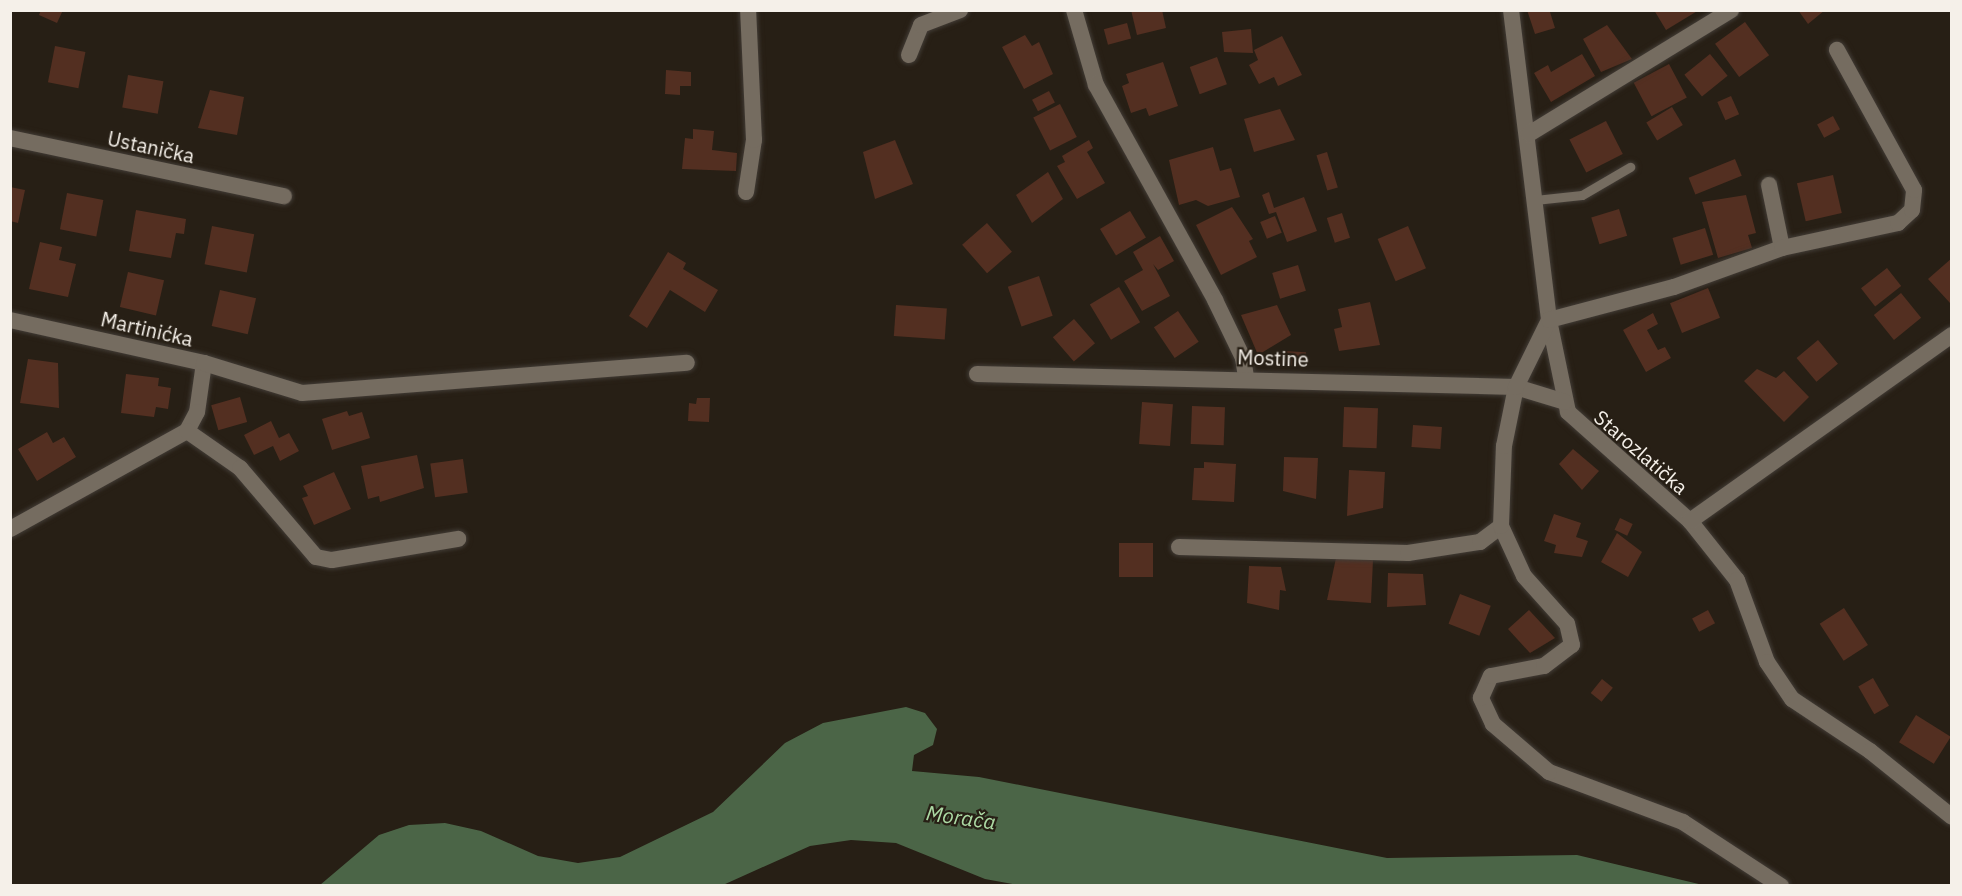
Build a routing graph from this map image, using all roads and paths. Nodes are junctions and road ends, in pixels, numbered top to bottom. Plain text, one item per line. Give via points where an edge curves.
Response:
1 (748, 10) edge
2 (960, 10) edge
3 (1074, 10) edge
4 (1511, 10) edge
5 (1731, 10) edge
6 (1837, 50) dead end
7 (909, 54) dead end
8 (1529, 134) junction
9 (10, 138) edge
10 (1630, 167) dead end
11 (1769, 185) dead end
12 (746, 192) dead end
13 (284, 196) dead end
14 (1535, 200) junction
15 (1782, 248) junction
16 (10, 320) edge
17 (1549, 320) junction
18 (1952, 335) edge
19 (204, 363) junction
20 (687, 363) dead end
21 (977, 374) dead end
22 (1246, 378) junction
23 (1516, 387) junction
24 (1565, 402) junction
25 (187, 431) junction
26 (1690, 521) junction
27 (1501, 526) junction
28 (10, 529) edge
29 (458, 539) dead end
30 (1179, 547) dead end
31 (1952, 817) edge
32 (1781, 885) edge

1 - 12 street via 754,140
2 - 7 street via 921,25
3 - 22 street via 1096,85 1215,300 1243,358
4 - 8 street, Starozlatička
5 - 8 street
6 - 15 street via 1916,202 1898,223
8 - 14 street, Starozlatička
9 - 13 street, Ustanička
10 - 14 lane via 1582,195
11 - 15 street
14 - 17 street, Starozlatička
15 - 17 street via 1674,287
16 - 19 street, Martinićka
17 - 23 street
17 - 24 street, Starozlatička
18 - 26 street
19 - 20 street via 302,393
19 - 25 street, Martinićka via 197,412
21 - 22 street, Mostine
22 - 23 street, Mostine
23 - 24 street, Mostine
23 - 27 street via 1504,446
24 - 26 street, Starozlatička via 1580,428
25 - 28 street
25 - 29 street via 240,468 316,557 332,560
26 - 31 street, Starozlatička via 1737,580 1767,662 1792,699 1870,752
27 - 30 street via 1480,542 1408,553
27 - 32 street via 1524,576 1573,634 1572,645 1544,666 1491,676 1481,698 1493,724 1549,772 1683,822

